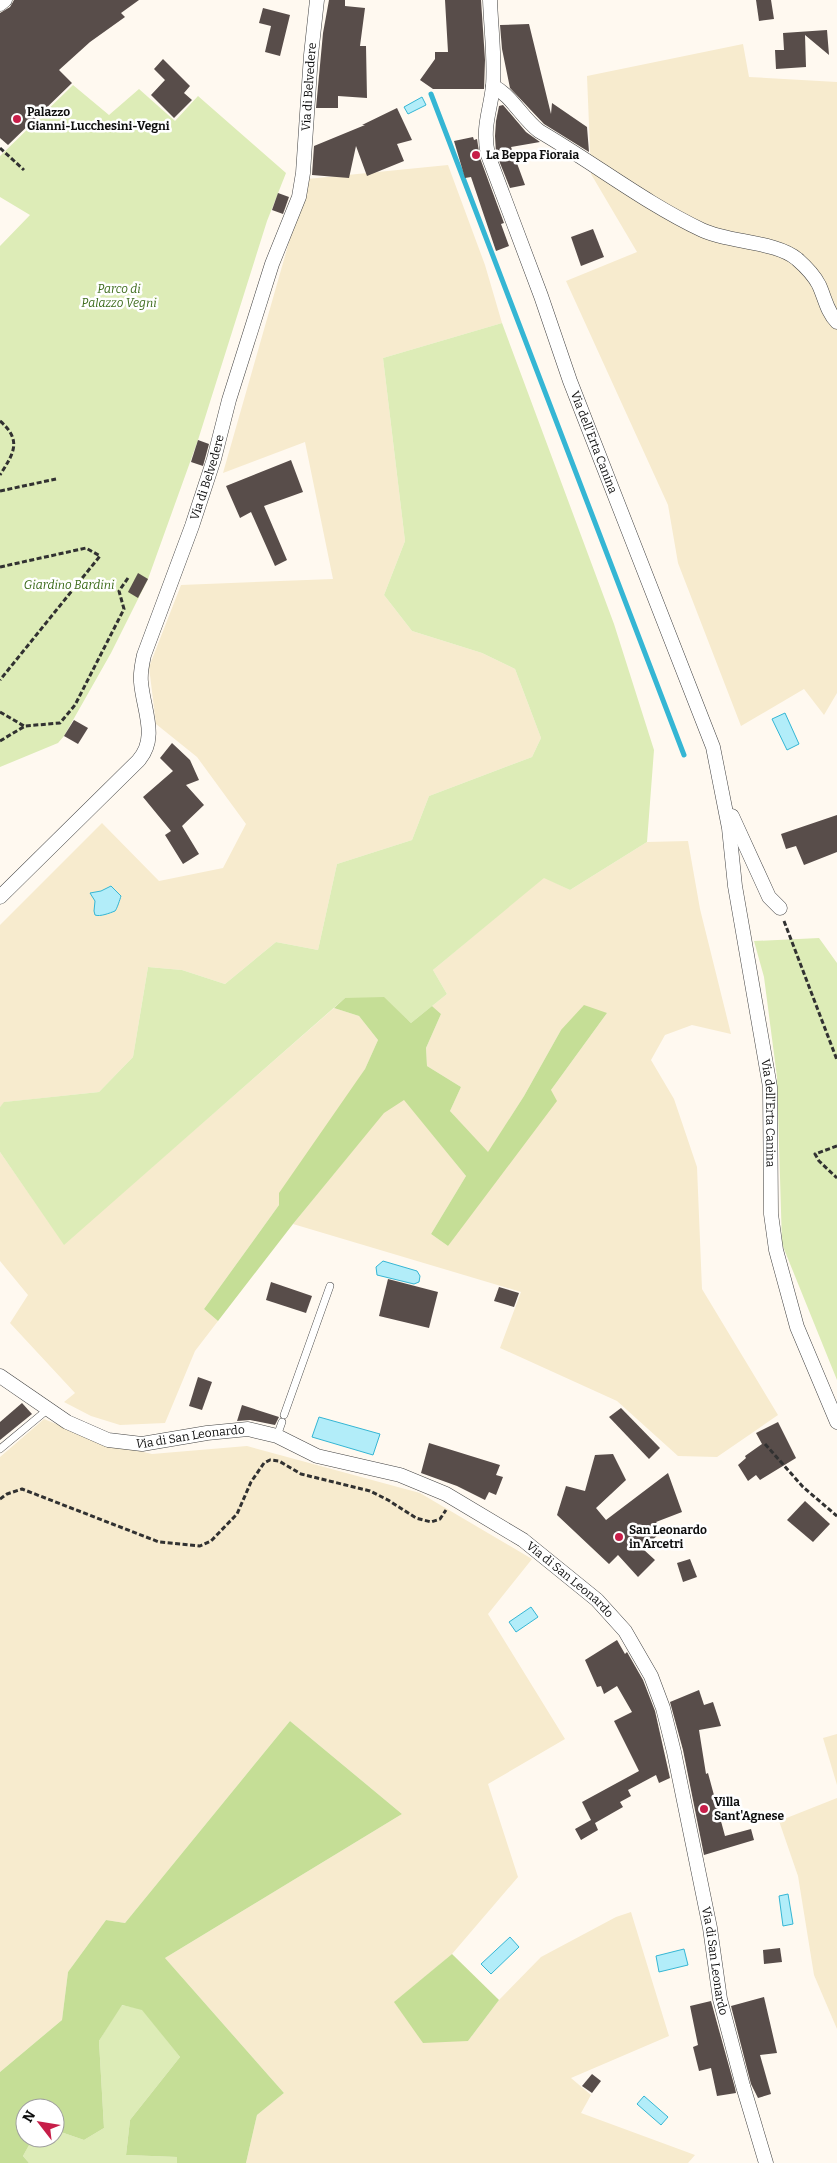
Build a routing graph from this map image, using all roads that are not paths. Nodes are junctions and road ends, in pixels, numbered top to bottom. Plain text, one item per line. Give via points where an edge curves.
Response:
1 (5, 0) edge
2 (317, 0) edge
3 (490, 0) edge
4 (0, 4) edge
5 (493, 86) junction
6 (837, 322) edge
7 (723, 797) junction
8 (0, 897) edge
9 (780, 908) road end
10 (330, 1286) dead end
11 (0, 1376) edge
12 (47, 1410) junction
13 (837, 1422) edge
14 (277, 1436) junction
15 (0, 1448) edge
16 (766, 2163) edge

1 - 4 street
2 - 8 street, Via di Belvedere via 304,173 299,197 272,264 214,459 140,669 150,732 147,748 138,761
3 - 5 street, Via dell'Erta Canina
5 - 6 street via 511,98 528,122 666,210 723,238 779,250 795,257 818,283
5 - 7 street, Via dell'Erta Canina via 485,122 484,139 488,155 573,389 713,747
7 - 9 street, Via dell'Erta Canina via 769,897
7 - 13 street, Via dell'Erta Canina via 770,1086 771,1214 776,1250 797,1326
10 - 14 lane
11 - 12 street, Via di San Leonardo
12 - 14 street, Via di San Leonardo via 83,1430 124,1443 142,1444 248,1428
12 - 15 lane
14 - 16 street, Via di San Leonardo via 317,1456 400,1474 453,1497 523,1540 597,1600 625,1631 651,1676 663,1708 710,1928 720,1999

